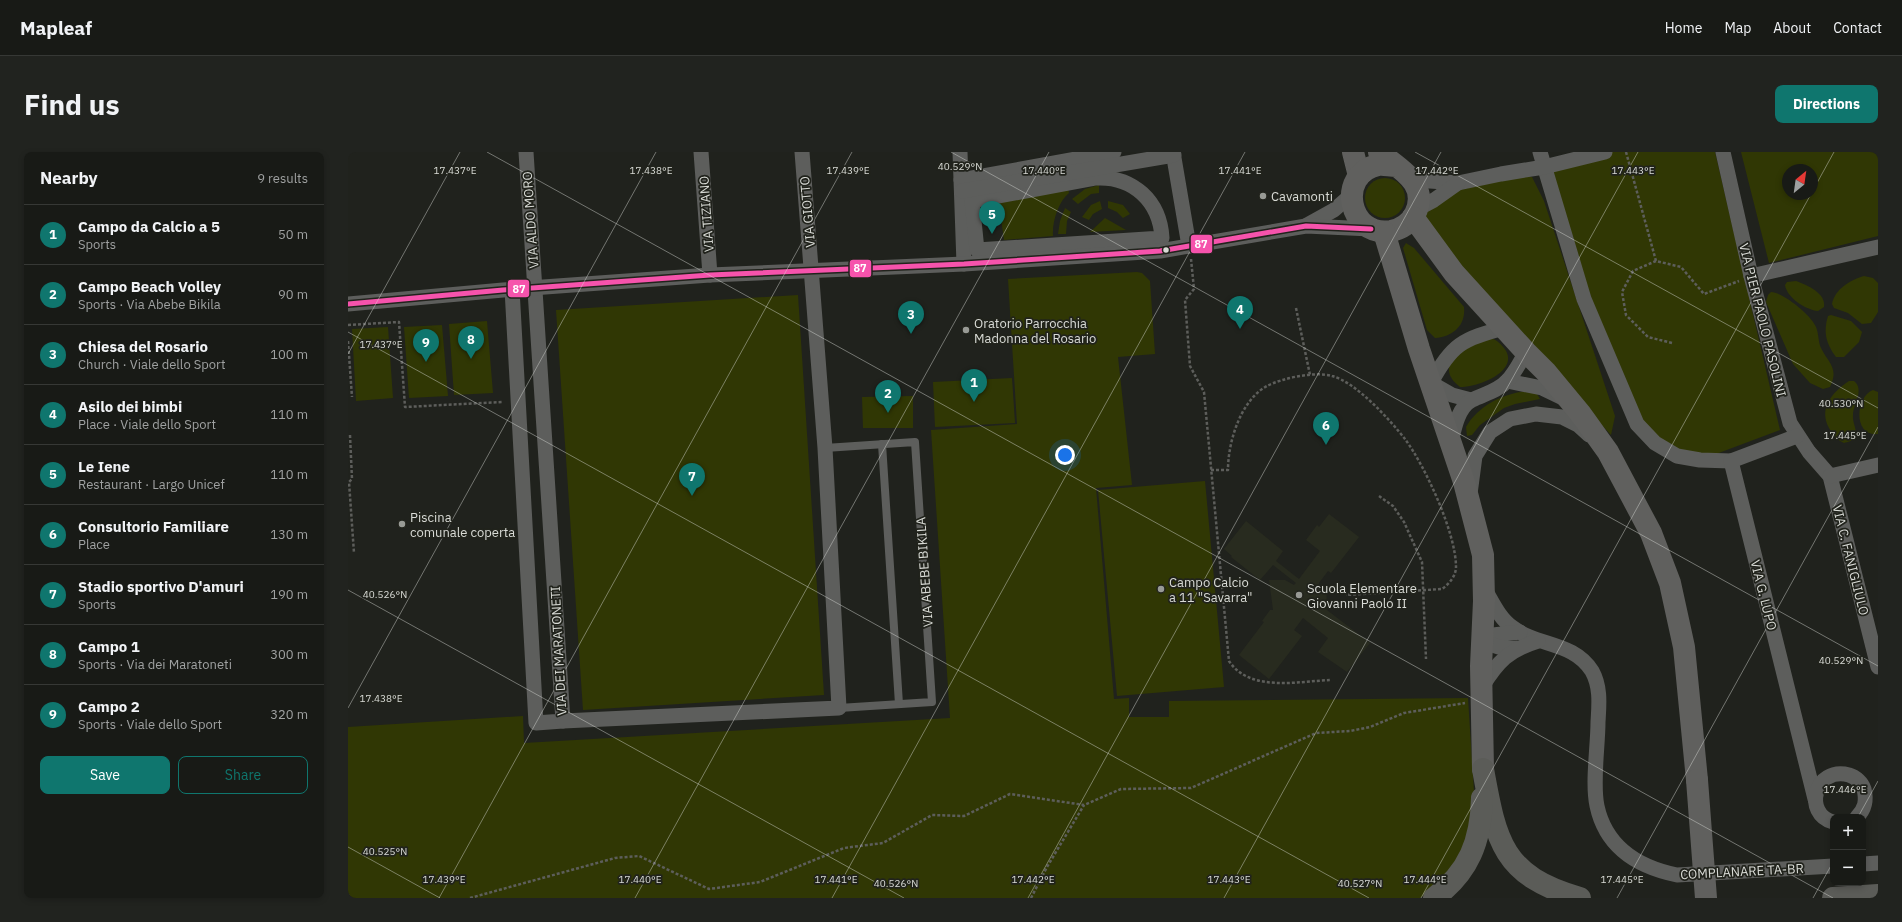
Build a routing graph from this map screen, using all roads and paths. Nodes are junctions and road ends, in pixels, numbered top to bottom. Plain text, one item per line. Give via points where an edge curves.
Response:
1 (526, 152) edge
2 (701, 152) edge
3 (802, 152) edge
4 (960, 152) edge
5 (1114, 152) edge
6 (1353, 152) edge
7 (1379, 152) edge
8 (1540, 152) edge
9 (1605, 152) edge
10 (1626, 152) edge
11 (1723, 152) edge
12 (1173, 153) edge
13 (1544, 167) junction
14 (1094, 168) junction
15 (1403, 171) junction
16 (1458, 183) junction
17 (962, 185) junction
18 (1355, 185) junction
19 (1415, 213) junction
20 (1306, 226) junction
21 (1378, 231) junction
22 (1053, 245) joint
23 (1189, 246) junction
24 (1878, 247) edge
25 (1171, 249) junction
26 (1656, 261) junction
27 (964, 264) junction
28 (812, 272) junction
29 (710, 275) junction
30 (1751, 276) junction
31 (534, 288) junction
32 (512, 289) junction
33 (348, 304) edge
34 (1296, 308) dead end
35 (348, 325) edge
36 (1505, 328) junction
37 (348, 342) edge
38 (1672, 343) dead end
39 (1526, 352) junction
40 (1310, 375) junction
41 (1507, 381) junction
42 (1431, 383) junction
43 (352, 397) dead end
44 (1471, 400) junction
45 (502, 402) dead end
46 (1570, 402) junction
47 (350, 435) dead end
48 (1797, 436) junction
49 (882, 444) junction
50 (1451, 444) junction
51 (825, 448) junction
52 (545, 452) junction
53 (1608, 452) junction
54 (521, 453) junction
55 (1731, 461) junction
56 (1878, 465) edge
57 (1211, 470) junction
58 (1830, 476) junction
59 (1379, 496) dead end
60 (1469, 501) junction
61 (354, 553) dead end
62 (553, 572) junction
63 (528, 573) junction
64 (1484, 587) junction
65 (1424, 590) junction
66 (1346, 595) dead end
67 (1520, 632) junction
68 (1482, 639) junction
69 (1538, 641) junction
70 (1517, 648) junction
71 (1426, 659) dead end
72 (1878, 667) edge
73 (1331, 680) dead end
74 (1482, 695) junction
75 (899, 704) junction
76 (839, 708) junction
77 (563, 721) junction
78 (1483, 769) junction
79 (1815, 798) junction
80 (1084, 805) junction
81 (1860, 814) edge
82 (1830, 821) edge
83 (1866, 864) edge
84 (1878, 864) edge
85 (1830, 866) edge
86 (348, 895) edge
87 (1878, 895) edge
88 (350, 898) edge
89 (470, 898) edge
90 (1032, 898) edge
91 (1434, 898) edge
92 (1580, 898) edge
93 (1706, 898) edge
94 (1833, 898) edge

1 - 31 street, VIA ALDO MORO
2 - 29 street, VIA TIZIANO
3 - 28 street, VIA GIOTTO
4 - 17 street
5 - 17 street
6 - 18 street
7 - 15 street
8 - 13 street
9 - 13 street
10 - 26 path
11 - 30 street, VIA PIER PAOLO PASOLINI
12 - 14 street
12 - 23 street
13 - 16 street
13 - 55 street via 1584,299 1637,424 1655,443 1677,456
14 - 17 street
14 - 25 street via 1131,174 1145,182 1156,195 1162,209
15 - 16 street via 1430,181
15 - 18 street via 1379,165 1369,168
15 - 19 street via 1417,188 1419,197
16 - 19 street
17 - 27 street
18 - 20 street via 1334,210
18 - 21 street via 1352,208 1359,220
19 - 21 street via 1405,226 1396,230
19 - 36 street via 1454,273
20 - 21 street
20 - 23 street
21 - 42 street
22 - 22 street via 1162,238 1156,211 1146,196 1132,185 1115,179 1096,178 972,201 977,250
23 - 25 street
23 - 57 path via 1194,289 1185,300 1190,366 1204,392
24 - 30 street
25 - 27 street
26 - 30 path via 1681,267 1704,294
26 - 38 path via 1633,271 1622,292 1626,315 1648,337
27 - 28 street
28 - 29 street
28 - 51 street
29 - 31 street
30 - 48 street, VIA PIER PAOLO PASOLINI via 1790,423
31 - 32 street
31 - 52 street, VIA DEI MARATONETI
32 - 33 street
32 - 54 street, VIA DEI MARATONETI
34 - 40 path
35 - 45 path via 399,322 406,407
36 - 39 street
36 - 42 street via 1473,336 1459,345 1443,360
37 - 43 path
39 - 41 street
39 - 46 street
40 - 57 path via 1275,382 1258,391 1245,408 1233,438 1228,470
40 - 65 path via 1333,376 1345,381 1361,394 1405,439 1423,470 1450,535 1456,568 1454,577 1442,589
41 - 44 street via 1486,395
41 - 46 street via 1542,388
42 - 44 street via 1452,395
42 - 50 street
44 - 50 street via 1455,424
46 - 53 street
47 - 61 path via 352,478 349,482
48 - 55 street
48 - 58 street, VIA PIER PAOLO PASOLINI
49 - 51 lane, VIA ABEBE BIKILA
49 - 75 lane
49 - 75 lane, VIA ABEBE BIKILA via 915,442 917,466 932,702
50 - 60 street
51 - 76 street
52 - 54 street
52 - 62 street, VIA DEI MARATONETI
53 - 60 street via 1578,425 1562,417 1536,414 1510,420 1490,432 1475,456
53 - 93 street, bridge via 1651,533 1670,583 1684,647
54 - 63 street, VIA DEI MARATONETI
55 - 79 street, VIA G. LUPO
56 - 58 street
57 - 73 path via 1229,661 1236,671 1260,683
58 - 72 street, VIA C. FANIGLIULO
59 - 65 path via 1393,506 1414,542 1422,562
60 - 64 street via 1483,554
62 - 63 street
62 - 77 street, VIA DEI MARATONETI
63 - 77 street, VIA DEI MARATONETI via 536,723
64 - 67 street, COMPLANARE TA-BR via 1502,617
64 - 68 street
65 - 66 path
65 - 71 path
67 - 68 street
67 - 69 street, COMPLANARE TA-BR
68 - 70 street via 1500,648
68 - 74 street
69 - 70 street
69 - 85 street, COMPLANARE TA-BR via 1572,651 1583,659 1593,672 1599,692 1597,806 1604,826 1615,844 1636,861 1655,871 1677,875
70 - 74 street via 1500,662
74 - 78 street
74 - 80 path via 1458,704 1404,713 1370,727 1316,733 1191,788 1121,789
75 - 76 lane, VIA ABEBE BIKILA
76 - 77 street, VIA ABEBE BIKILA
78 - 91 highway via 1482,817 1470,859 1451,886
78 - 92 highway via 1490,812 1501,843 1515,865 1554,891
79 - 81 street via 1818,786 1827,776 1840,772 1853,776 1862,785 1866,798
79 - 82 street, VIA G. LUPO via 1819,811
80 - 89 path via 1010,794 964,816 932,815 883,843 844,848 760,882 709,890 639,856 615,858
80 - 90 path
83 - 84 street
86 - 88 path
87 - 94 highway

